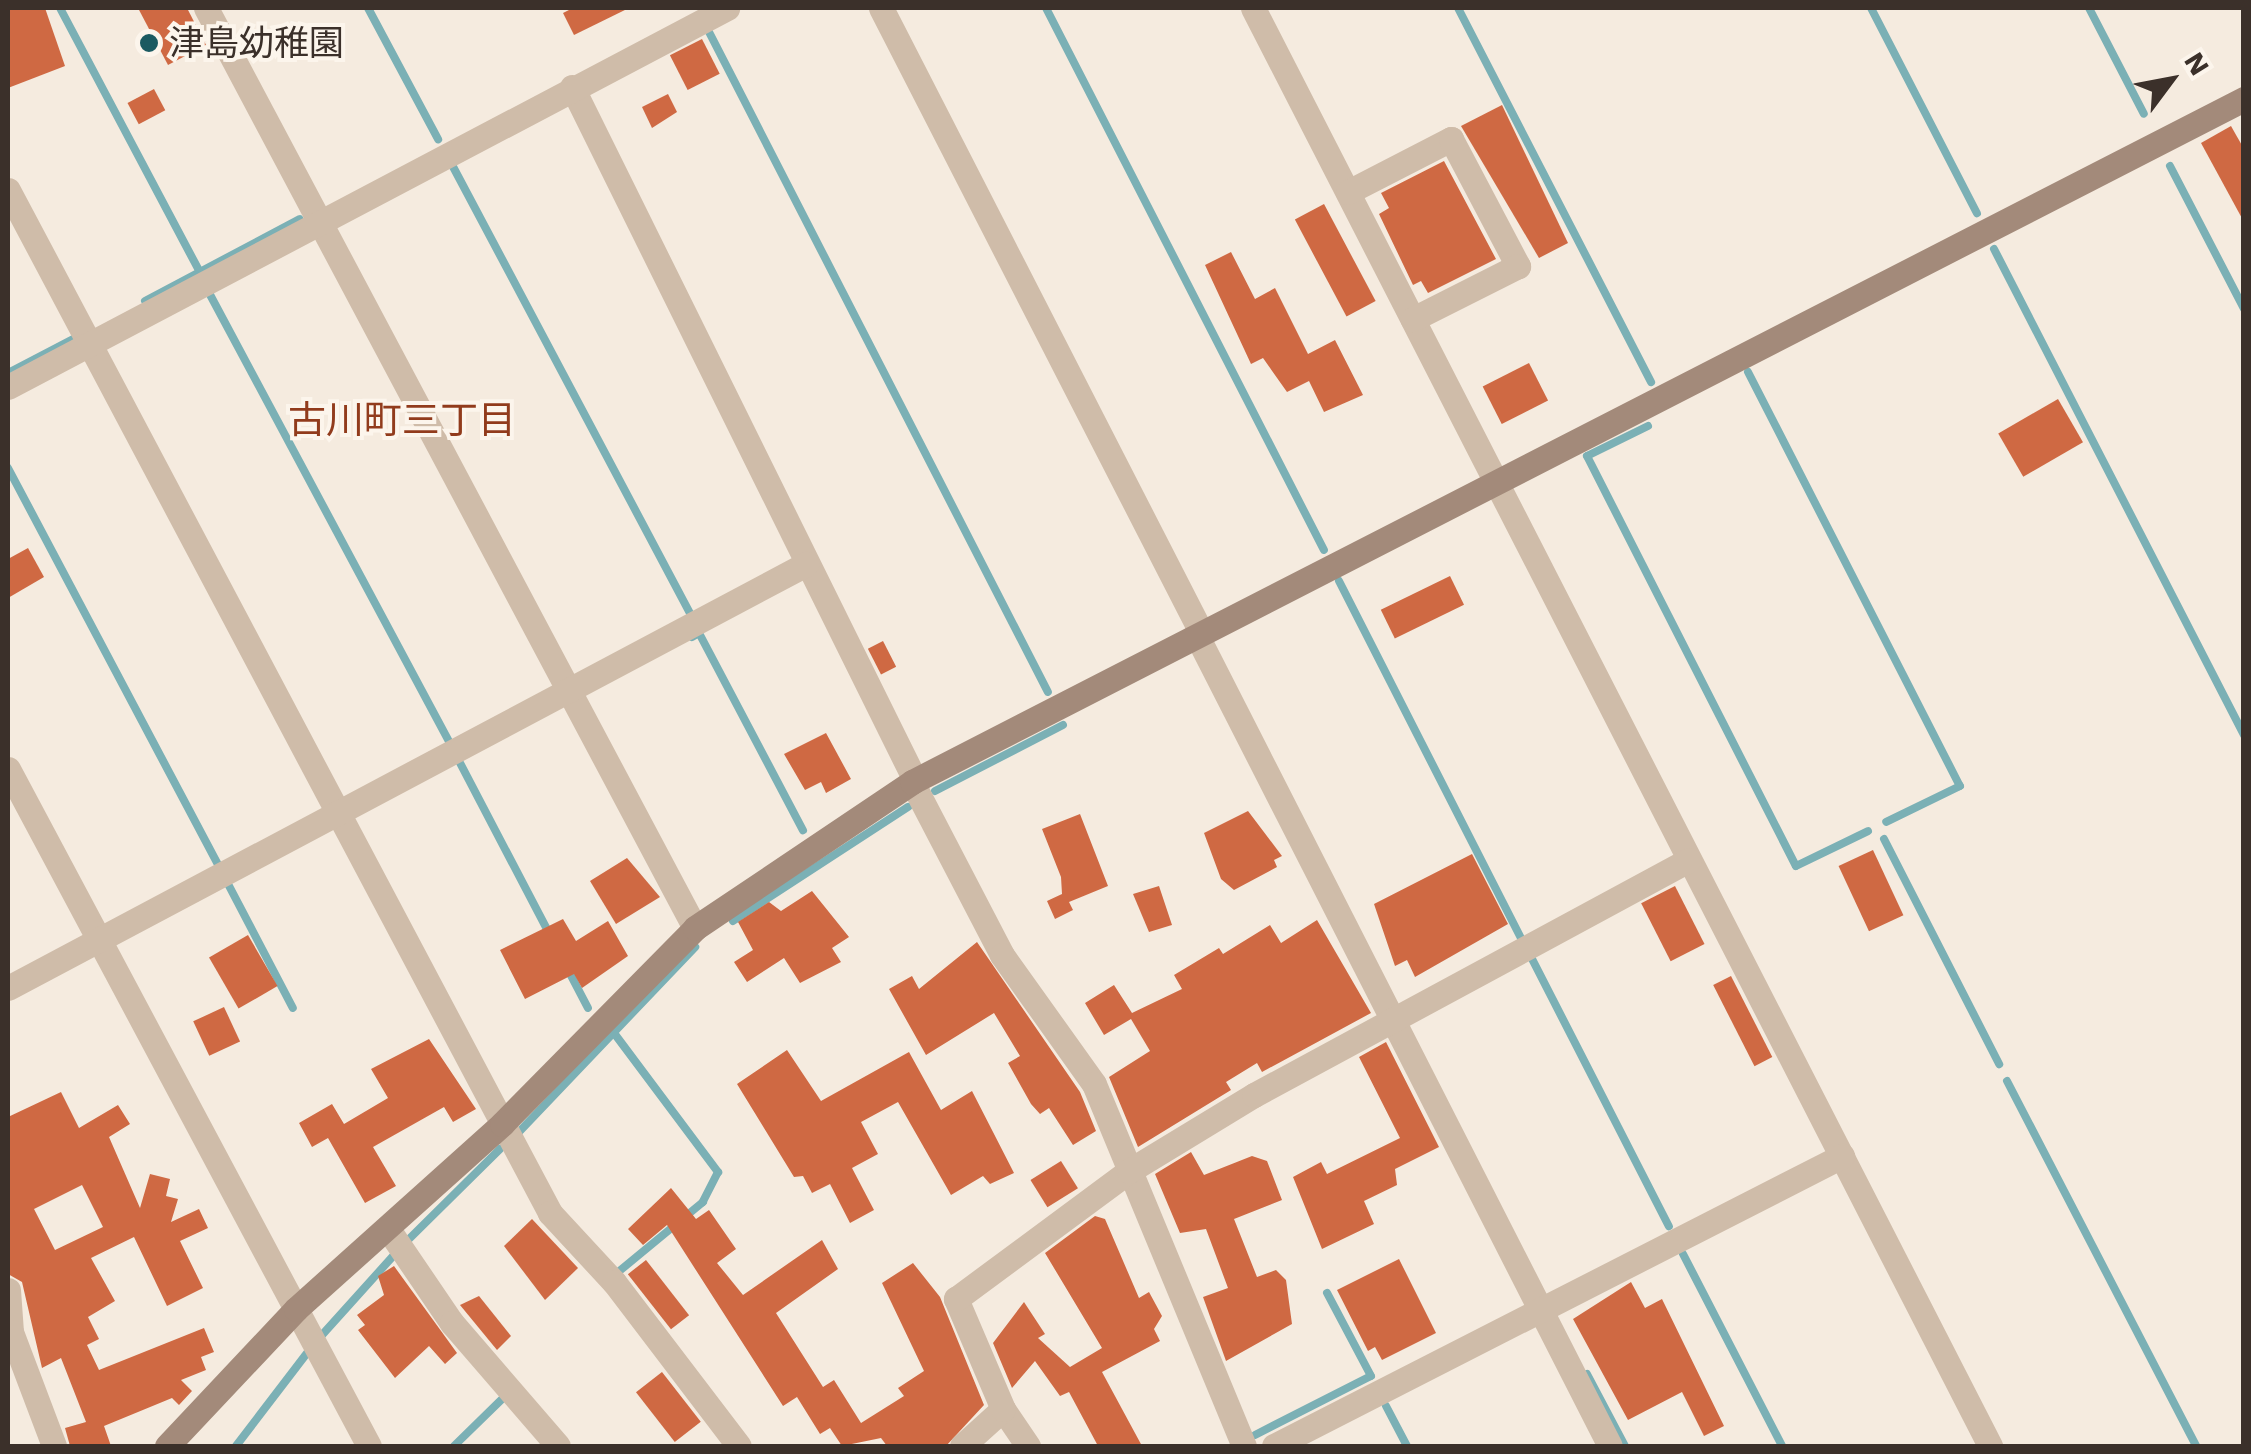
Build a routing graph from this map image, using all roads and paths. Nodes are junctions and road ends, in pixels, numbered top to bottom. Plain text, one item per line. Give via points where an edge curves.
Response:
1 (206, 8) edge
2 (727, 8) edge
3 (881, 8) edge
4 (1253, 8) edge
5 (572, 86) junction
6 (2244, 99) edge
7 (8, 190) edge
8 (1348, 192) junction
9 (320, 220) junction
10 (1413, 320) junction
11 (89, 343) junction
12 (8, 386) edge
13 (1496, 482) junction
14 (806, 564) junction
15 (1199, 633) junction
16 (570, 690) junction
17 (8, 769) edge
18 (914, 781) junction
19 (338, 814) junction
20 (1690, 860) junction
21 (695, 928) junction
22 (97, 940) junction
23 (8, 988) edge
24 (1390, 1015) junction
25 (502, 1124) junction
26 (1842, 1156) junction
27 (1128, 1171) junction
28 (388, 1229) junction
29 (8, 1290) edge
30 (296, 1309) junction
31 (1539, 1311) junction
32 (9, 1332) edge
33 (1004, 1410) junction
34 (54, 1446) edge
35 (167, 1446) edge
36 (369, 1446) edge
37 (558, 1446) edge
38 (739, 1446) edge
39 (962, 1446) edge
40 (1028, 1446) edge
41 (1244, 1446) edge
42 (1274, 1446) edge
43 (1610, 1446) edge
44 (1990, 1446) edge

1 - 9 street
2 - 5 street
3 - 15 street
4 - 8 street
5 - 9 street
5 - 14 street
6 - 13 street
7 - 11 street
8 - 10 street
8 - 10 street via 1451,139 1518,266
9 - 11 street
9 - 16 street
10 - 13 street
11 - 12 street
11 - 19 street
13 - 15 street
13 - 20 street
14 - 16 street
14 - 18 street
15 - 18 street
15 - 24 street
16 - 19 street
16 - 21 street
17 - 22 street
18 - 21 street
18 - 27 street via 1002,955 1072,1043
19 - 22 street
19 - 25 street
20 - 24 street
20 - 26 street
21 - 25 street
22 - 23 street
22 - 30 street
24 - 27 street
24 - 31 street
25 - 28 street
25 - 38 street via 550,1213 614,1282
26 - 31 street
26 - 44 street
27 - 33 street via 956,1299
27 - 41 street
28 - 30 street
28 - 37 street via 452,1323
29 - 32 street
30 - 35 street
30 - 36 street
31 - 42 street
31 - 43 street
32 - 34 street
33 - 39 street
33 - 40 street

